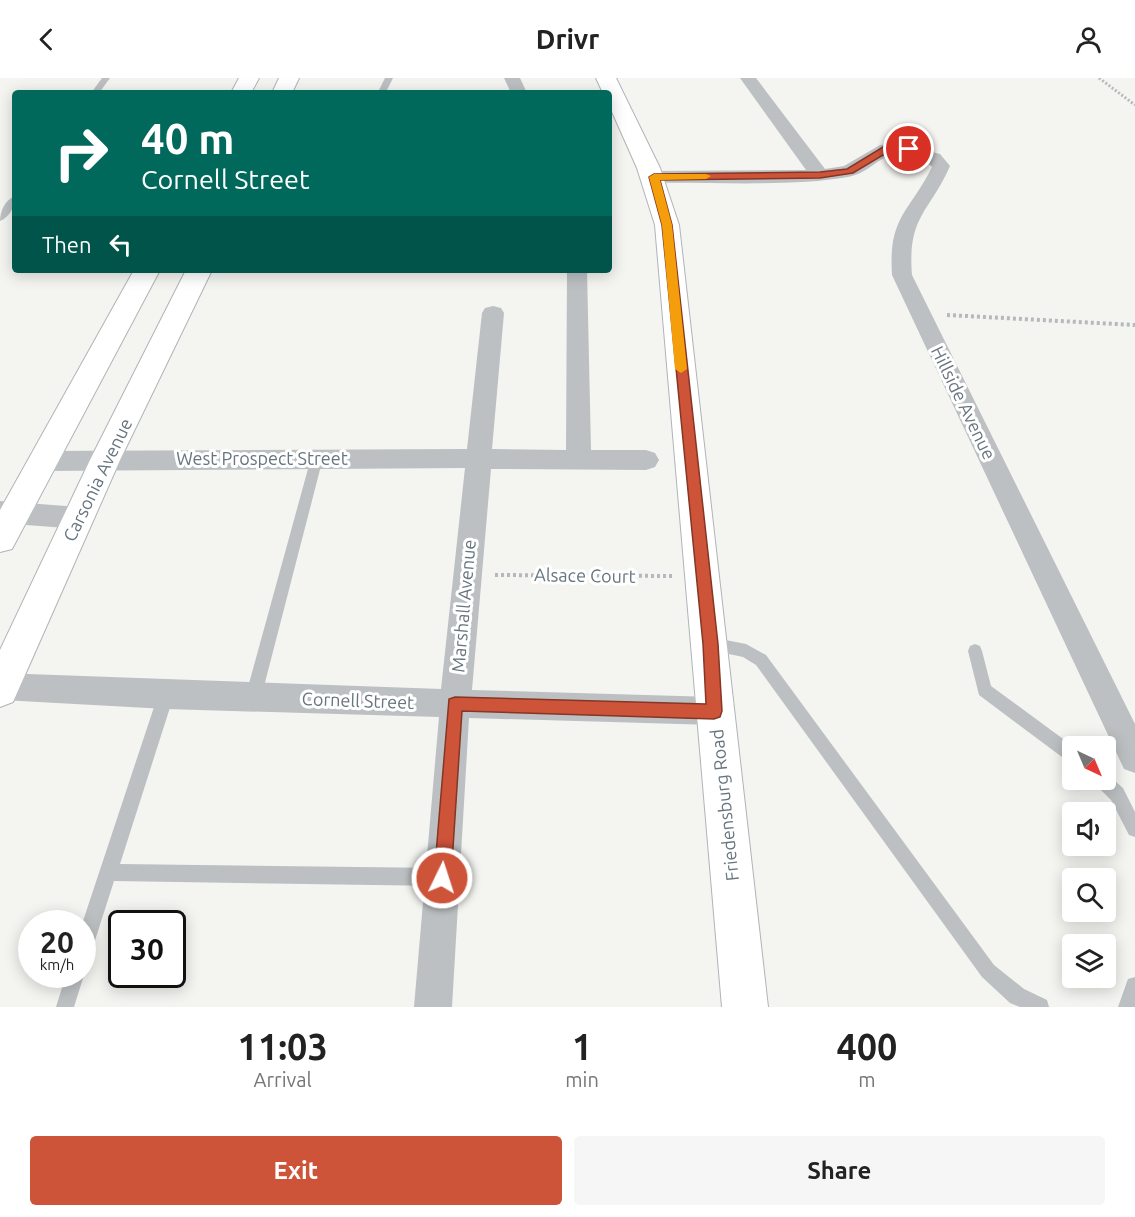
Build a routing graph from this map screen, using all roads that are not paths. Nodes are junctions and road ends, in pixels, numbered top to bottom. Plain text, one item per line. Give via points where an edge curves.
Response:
1 (389, 78) edge
2 (748, 78) edge
3 (383, 90) dead end
4 (612, 90) edge
5 (820, 175) junction
6 (654, 177) junction
7 (12, 203) edge
8 (0, 218) edge
9 (145, 273) edge
10 (198, 273) edge
11 (577, 273) edge
12 (493, 313) dead end
13 (317, 458) junction
14 (478, 459) junction
15 (579, 459) junction
16 (105, 460) junction
17 (645, 460) dead end
18 (45, 461) junction
19 (7, 513) edge
20 (79, 518) junction
21 (0, 539) edge
22 (711, 644) junction
23 (975, 651) dead end
24 (1, 688) edge
25 (166, 695) junction
26 (254, 698) junction
27 (455, 704) junction
28 (714, 711) junction
29 (1062, 748) edge
30 (1135, 758) edge
31 (1113, 790) edge
32 (1135, 829) edge
33 (109, 872) junction
34 (442, 878) junction
35 (96, 911) edge
36 (1135, 986) edge
37 (71, 988) edge
38 (65, 1007) edge
39 (433, 1007) edge
40 (745, 1007) edge
41 (1040, 1007) edge
42 (1127, 1007) edge

1 - 3 lane
2 - 5 street
4 - 6 main road, Friedensburg Road
5 - 6 street
5 - 30 street, Hillside Avenue via 849,171 886,149 899,148 934,158 941,166 909,218 900,249 902,274
6 - 22 main road, Friedensburg Road via 667,225
7 - 8 lane
9 - 18 main road
10 - 16 main road, Carsonia Avenue
11 - 15 street
12 - 14 street, Marshall Avenue
13 - 14 street, West Prospect Street
13 - 16 street, West Prospect Street
13 - 26 lane
14 - 15 street
14 - 27 street, Marshall Avenue
15 - 17 street
16 - 18 street, West Prospect Street
16 - 20 main road, Carsonia Avenue
18 - 19 main road
19 - 20 street
19 - 21 main road
20 - 24 main road, Carsonia Avenue
22 - 28 main road, Friedensburg Road
22 - 41 lane via 746,651 761,660 988,971 1017,996
23 - 29 lane via 984,690
24 - 25 street, Cornell Street
25 - 26 street, Cornell Street
25 - 33 lane
26 - 27 street, Cornell Street
27 - 28 street, Cornell Street
27 - 34 street, Marshall Avenue
28 - 40 main road, Friedensburg Road
31 - 32 lane
33 - 34 lane
33 - 35 lane
34 - 39 street, Marshall Avenue
36 - 42 lane
37 - 38 lane

